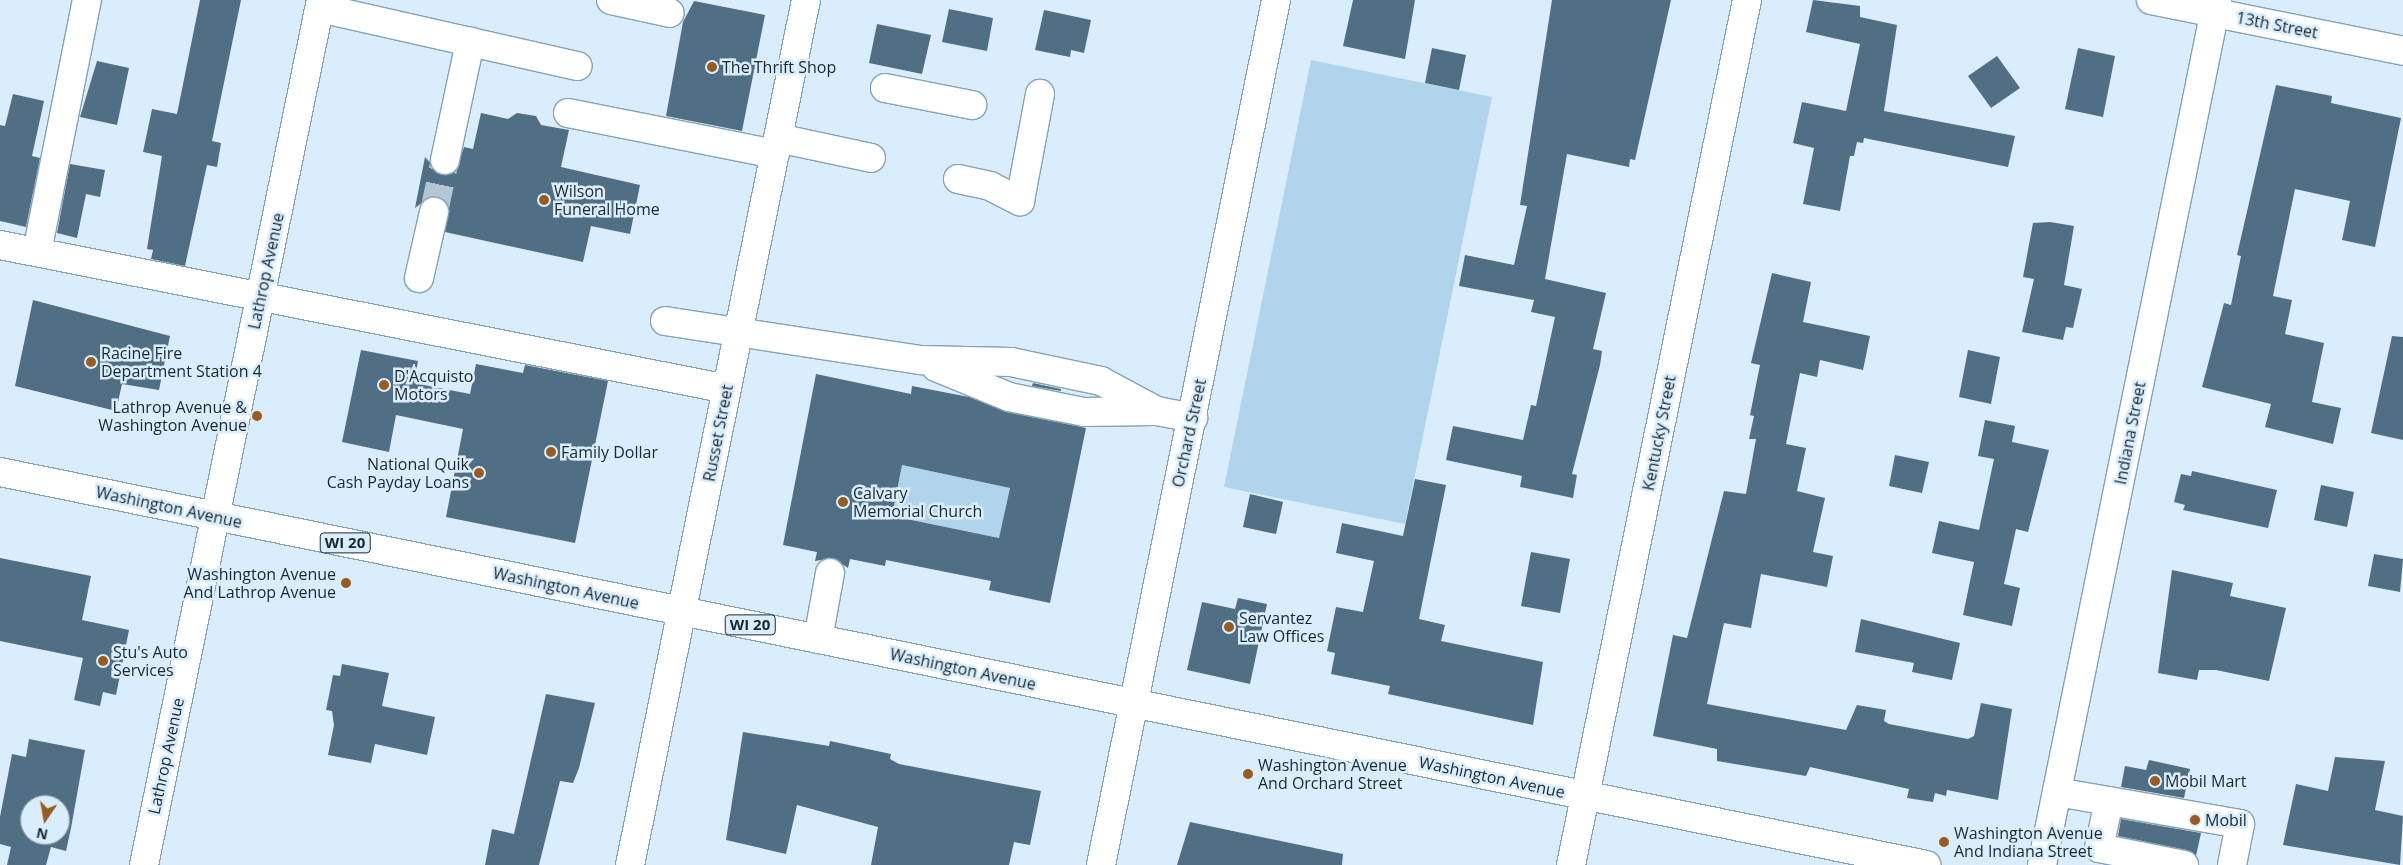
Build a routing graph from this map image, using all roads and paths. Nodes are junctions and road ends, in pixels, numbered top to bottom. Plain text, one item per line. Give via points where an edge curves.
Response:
1 (87, 0) edge
2 (611, 0) edge
3 (806, 0) edge
4 (1276, 0) edge
5 (1747, 0) edge
6 (2150, 0) edge
7 (320, 4) edge
8 (2216, 6) edge
9 (670, 13) dead end
10 (470, 42) junction
11 (2403, 51) edge
12 (578, 66) dead end
13 (886, 88) dead end
14 (1040, 94) dead end
15 (972, 105) dead end
16 (568, 113) dead end
17 (776, 146) junction
18 (871, 158) dead end
19 (444, 160) tunnel mouth
20 (958, 179) dead end
21 (434, 212) tunnel mouth
22 (0, 245) edge
23 (37, 252) junction
24 (419, 278) dead end
25 (260, 298) junction
26 (665, 321) dead end
27 (738, 333) junction
28 (727, 389) junction
29 (1193, 418) junction
30 (0, 472) edge
31 (215, 516) junction
32 (830, 573) dead end
33 (682, 612) junction
34 (818, 639) junction
35 (1134, 704) junction
36 (2057, 792) junction
37 (1585, 796) junction
38 (2109, 801) junction
39 (2138, 860) edge
40 (144, 865) edge
41 (630, 865) edge
42 (1100, 865) edge
43 (1571, 865) edge
44 (1926, 865) edge
45 (2042, 865) edge
46 (2184, 865) edge
47 (2232, 865) edge

1 - 23 street
2 - 9 street
3 - 17 street, Russet Street
4 - 29 street, Orchard Street
5 - 37 street, Kentucky Street
6 - 8 street, 13th Street
7 - 10 street
7 - 25 street, Lathrop Avenue
8 - 11 street, 13th Street
8 - 36 street, Indiana Street
10 - 12 street
10 - 19 street
13 - 15 street
14 - 20 street via 1020,201 990,186
16 - 17 street
17 - 18 street
17 - 27 street, Russet Street
21 - 24 street
22 - 23 street
23 - 25 street
25 - 28 street
25 - 31 street, Lathrop Avenue
26 - 27 street
27 - 28 street, Russet Street
27 - 29 street via 921,360 1011,362 1101,381 1157,411
28 - 33 street, Russet Street
29 - 35 street, Orchard Street
30 - 31 street, Washington Avenue / WI 20
31 - 33 street, Washington Avenue / WI 20
31 - 40 street, Lathrop Avenue
32 - 34 street
33 - 34 street, Washington Avenue / WI 20
33 - 41 street, Russet Street
34 - 35 street, Washington Avenue / WI 20
35 - 37 street, Washington Avenue / WI 20
35 - 42 street, Orchard Street
36 - 38 street
36 - 45 street, Indiana Street
37 - 43 street, Kentucky Street
37 - 44 street, Washington Avenue / WI 20
38 - 39 street via 2099,848
38 - 47 street via 2240,824
39 - 46 street

